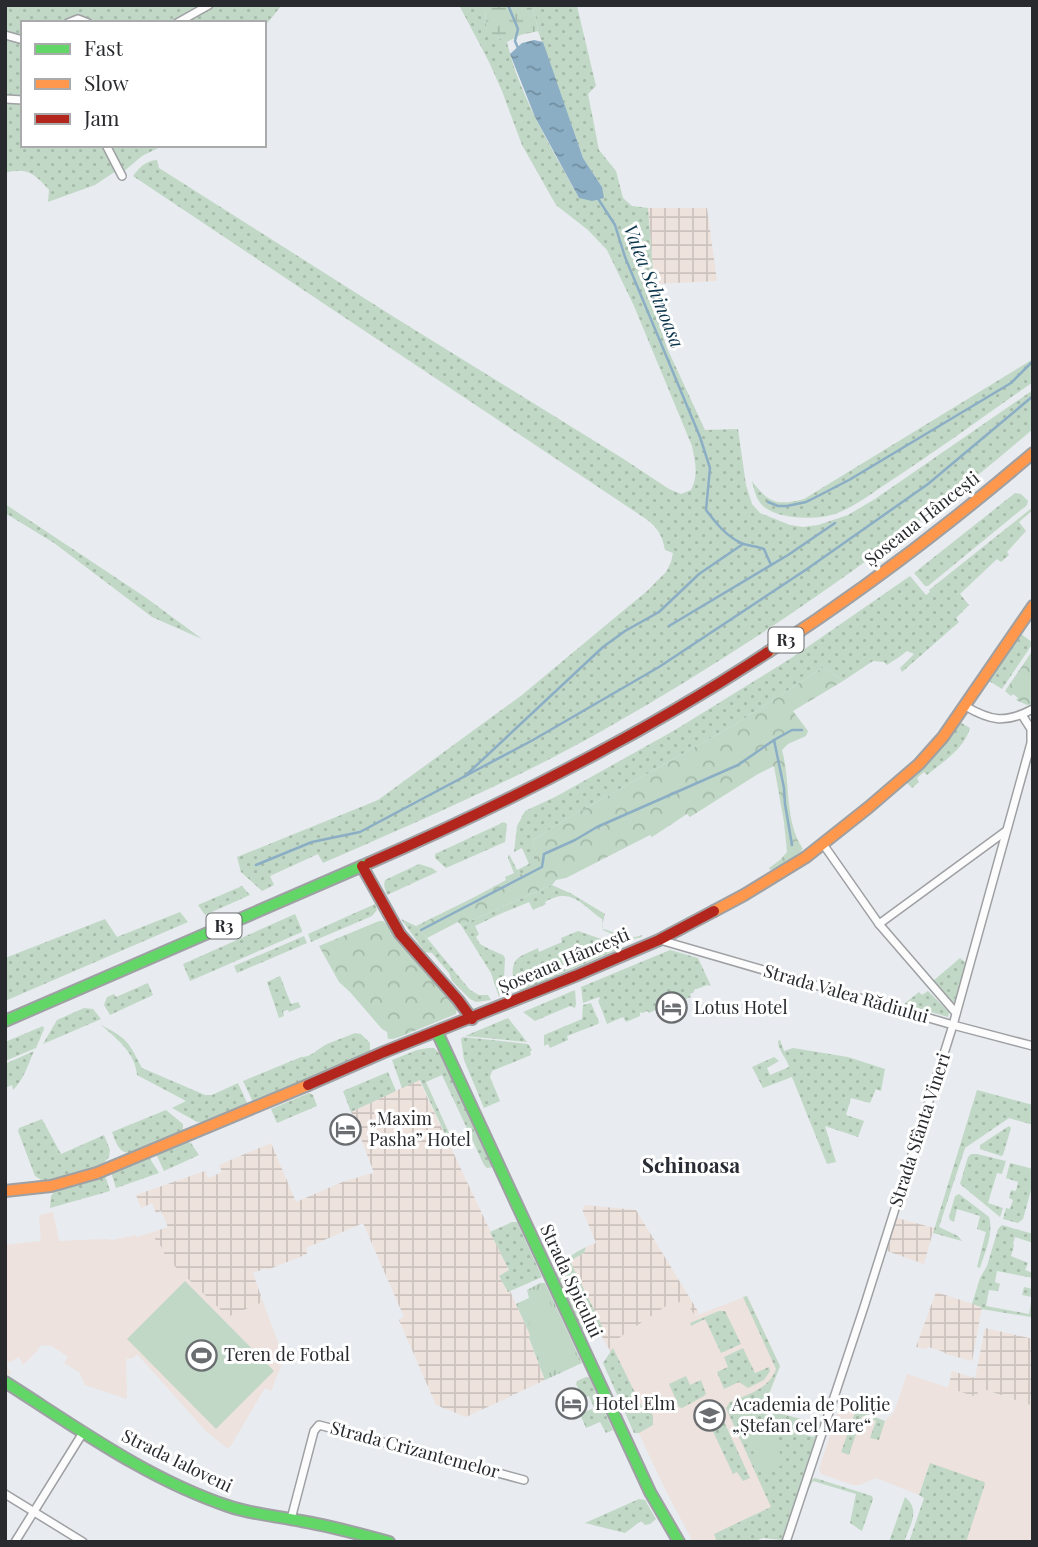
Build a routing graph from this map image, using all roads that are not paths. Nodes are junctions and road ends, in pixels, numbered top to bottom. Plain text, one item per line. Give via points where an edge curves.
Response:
1 (209, 5) edge
2 (181, 21) edge
3 (107, 147) edge
4 (122, 176) dead end
5 (1033, 453) edge
6 (1033, 606) edge
7 (965, 706) junction
8 (1033, 709) edge
9 (1022, 715) junction
10 (1006, 831) junction
11 (823, 844) junction
12 (362, 866) junction
13 (879, 923) junction
14 (659, 940) junction
15 (956, 1013) junction
16 (472, 1019) junction
17 (5, 1021) edge
18 (953, 1025) junction
19 (437, 1032) junction
20 (1033, 1046) edge
21 (5, 1191) edge
22 (5, 1382) edge
23 (84, 1431) junction
24 (524, 1479) dead end
25 (5, 1494) edge
26 (34, 1512) junction
27 (291, 1519) junction
28 (15, 1542) edge
29 (83, 1542) edge
30 (389, 1542) edge
31 (679, 1542) edge
32 (786, 1542) edge

1 - 2 street
3 - 4 street
5 - 12 main road, Șoseaua Hâncești / R3 via 904,558 726,679 562,773
6 - 7 main road, Șoseaua Hâncești
7 - 9 street via 986,717
7 - 11 main road, Șoseaua Hâncești via 919,764
8 - 9 street
9 - 10 street, Strada Sfânta Vineri via 1031,729 1031,743
10 - 13 street
10 - 15 street, Strada Sfânta Vineri
11 - 13 street, Strada Valea Rădiului
11 - 14 main road, Șoseaua Hâncești via 773,878
12 - 16 main road via 400,934
12 - 17 main road, Șoseaua Hâncești / R3
13 - 15 street, Strada Valea Rădiului
14 - 16 main road, Șoseaua Hâncești
14 - 18 street, Strada Valea Rădiului
15 - 18 street, Strada Sfânta Vineri
16 - 19 main road, Șoseaua Hâncești
18 - 20 street, Strada Valea Rădiului
18 - 32 street, Strada Sfânta Vineri
19 - 21 main road, Șoseaua Hâncești via 97,1173 51,1186
19 - 31 main road, Strada Spicului via 650,1492
22 - 23 main road, Strada Ialoveni
23 - 26 street
23 - 27 main road, Strada Ialoveni via 151,1471 212,1499
24 - 27 street, Strada Crizantemelor via 319,1425
25 - 26 street
26 - 28 street
26 - 29 street
27 - 30 main road, Strada Ialoveni

